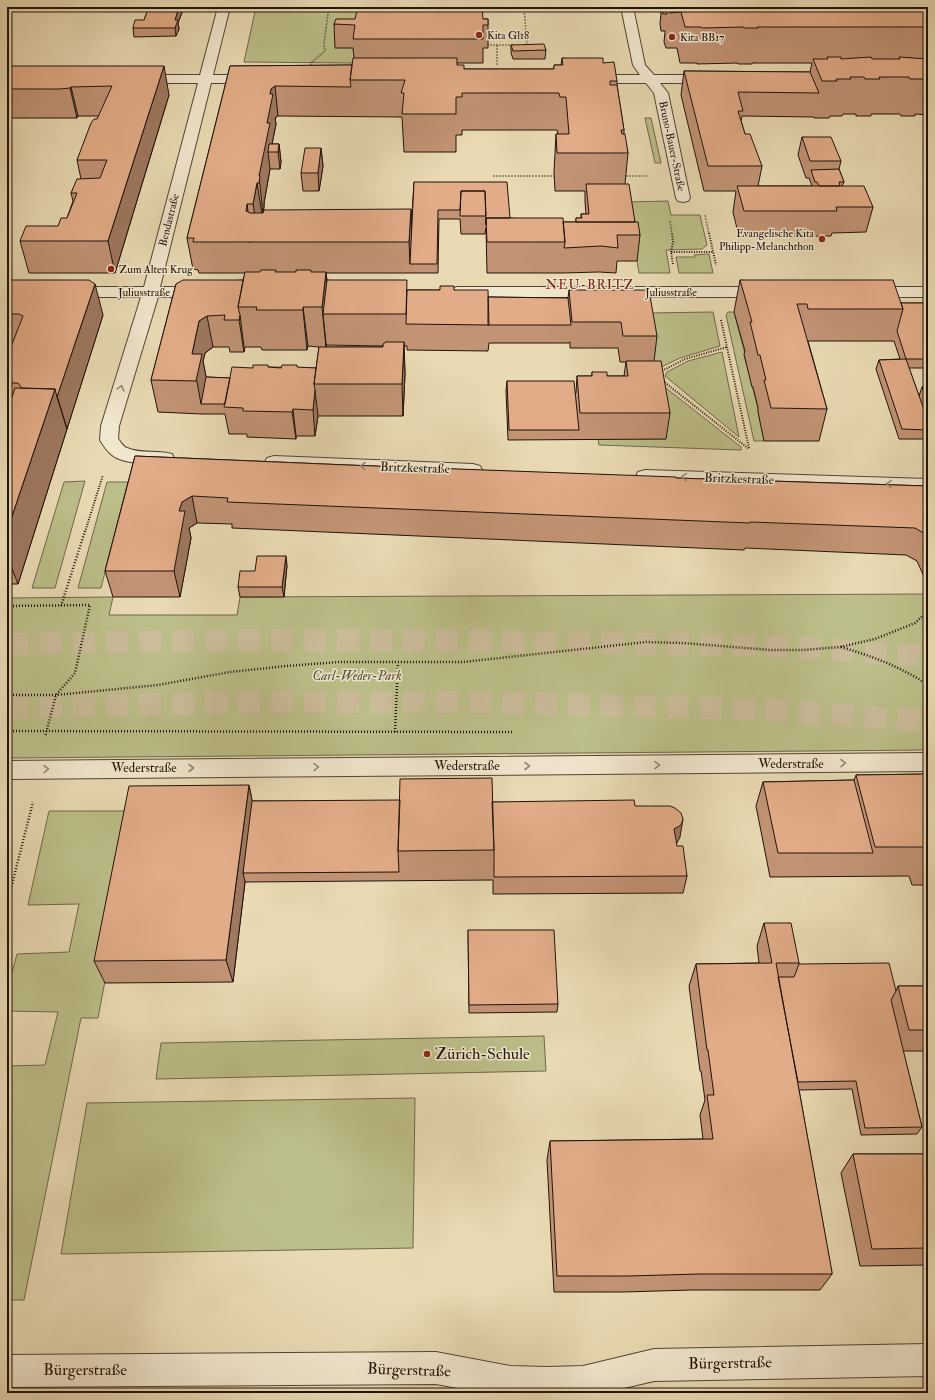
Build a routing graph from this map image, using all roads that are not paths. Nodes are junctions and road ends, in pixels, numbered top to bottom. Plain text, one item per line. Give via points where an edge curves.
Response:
1 (224, 7) edge
2 (627, 7) edge
3 (122, 79) edge
4 (206, 79) junction
5 (308, 79) edge
6 (571, 79) edge
7 (649, 79) junction
8 (724, 79) edge
9 (683, 198) dead end
10 (7, 292) edge
11 (151, 292) junction
12 (217, 292) edge
13 (441, 292) edge
14 (786, 292) edge
15 (849, 292) edge
16 (928, 292) edge
17 (183, 459) edge
18 (260, 462) edge
19 (488, 470) edge
20 (626, 475) edge
21 (928, 485) edge
22 (928, 762) edge
23 (7, 770) edge
24 (928, 1360) edge
25 (7, 1371) edge

1 - 4 street, Bendastraße
2 - 7 street, Bruno-Bauer-Straße via 639,66
3 - 4 street
4 - 5 street
4 - 11 street, Bendastraße
6 - 7 street
7 - 8 street
7 - 9 street, Bruno-Bauer-Straße via 660,94
10 - 11 street, Juliusstraße
11 - 12 street, Juliusstraße
17 -> 11 street, Bendastraße via 132,456 119,452 109,440 110,426
13 - 14 street, Juliusstraße
15 - 16 street
19 -> 18 street, Britzkestraße
21 -> 20 street, Britzkestraße
23 -> 22 street, Wederstraße
24 - 25 street, Bürgerstraße via 654,1365 583,1382 548,1383 510,1382 436,1368

